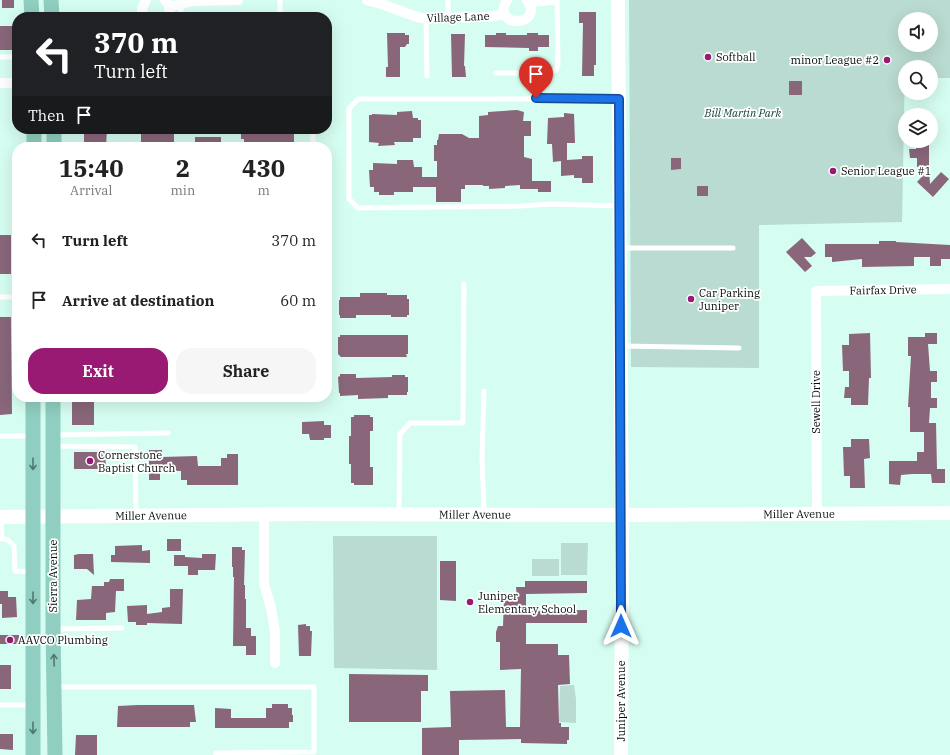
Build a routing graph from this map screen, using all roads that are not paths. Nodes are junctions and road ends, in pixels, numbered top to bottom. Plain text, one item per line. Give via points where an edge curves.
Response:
1 (31, 0) edge
2 (51, 0) edge
3 (238, 0) edge
4 (280, 0) edge
5 (367, 0) edge
6 (448, 0) edge
7 (507, 0) edge
8 (552, 0) edge
9 (557, 0) edge
10 (618, 0) edge
11 (144, 1) edge
12 (528, 1) edge
13 (181, 4) junction
14 (168, 8) edge
15 (32, 12) edge
16 (52, 12) edge
17 (142, 12) edge
18 (181, 12) edge
19 (280, 12) edge
20 (505, 14) junction
21 (426, 18) junction
22 (448, 19) junction
23 (0, 57) edge
24 (12, 57) edge
25 (496, 73) dead end
26 (427, 76) dead end
27 (0, 83) edge
28 (12, 83) edge
29 (619, 99) junction
30 (620, 206) junction
31 (620, 248) junction
32 (733, 248) dead end
33 (464, 284) dead end
34 (950, 289) edge
35 (816, 291) joint
36 (0, 297) edge
37 (12, 297) edge
38 (620, 346) junction
39 (739, 348) dead end
40 (484, 391) dead end
41 (33, 402) edge
42 (53, 402) edge
43 (168, 433) dead end
44 (0, 436) edge
45 (33, 436) junction
46 (53, 441) junction
47 (817, 513) junction
48 (950, 513) edge
49 (264, 515) junction
50 (399, 515) junction
51 (484, 515) junction
52 (622, 515) junction
53 (136, 516) junction
54 (0, 517) edge
55 (33, 517) junction
56 (53, 517) junction
57 (33, 572) junction
58 (122, 628) dead end
59 (53, 629) junction
60 (275, 663) dead end
61 (55, 687) junction
62 (0, 705) edge
63 (33, 705) junction
64 (33, 755) edge
65 (55, 755) edge
66 (216, 755) edge
67 (621, 755) edge

1 - 15 main road
2 - 16 main road
3 - 13 street via 193,1
4 - 19 lane
5 - 21 street, Village Lane via 382,3 412,16
6 - 22 lane
7 - 20 street via 504,5
8 - 12 street
9 - 25 lane via 556,70 550,73
10 - 29 street, Juniper Avenue
11 - 17 street
12 - 20 street via 531,10 525,20 513,21
13 - 14 street
13 - 18 lane
20 - 22 street, Village Lane
21 - 22 street, Village Lane
21 - 26 lane
23 - 24 lane
27 - 28 street
29 - 30 street, Juniper Avenue
29 - 30 lane via 358,99 349,109 349,199 358,208 552,204
30 - 31 street, Juniper Avenue
31 - 32 lane
31 - 38 street, Juniper Avenue
33 - 50 lane via 463,423 410,423 400,434
34 - 35 street, Fairfax Drive
35 - 47 street, Sewell Drive
36 - 37 lane
38 - 39 lane
38 - 52 street, Juniper Avenue
40 - 51 lane
41 - 45 main road, Sierra Avenue
42 - 46 main road, Sierra Avenue
43 - 46 lane
44 - 45 lane
45 -> 55 main road, Sierra Avenue
46 - 53 lane via 135,446
46 - 56 main road, Sierra Avenue
47 - 48 street, Miller Avenue
47 - 52 street, Miller Avenue
49 - 50 street, Miller Avenue
49 - 53 street, Miller Avenue
49 - 60 street via 264,584 275,632
50 - 51 street, Miller Avenue
51 - 52 street, Miller Avenue
52 - 67 street, Juniper Avenue
53 - 56 street, Miller Avenue
54 - 55 street, Miller Avenue
54 - 57 lane via 2,539 8,540 14,546 15,571
55 - 56 street, Miller Avenue
55 - 57 main road, Sierra Avenue
56 - 59 main road, Sierra Avenue
57 -> 63 main road, Sierra Avenue
58 - 59 lane
61 -> 59 main road, Sierra Avenue
61 - 65 main road, Sierra Avenue
61 - 66 lane via 314,687 314,752
62 - 63 lane
63 -> 64 main road, Sierra Avenue

